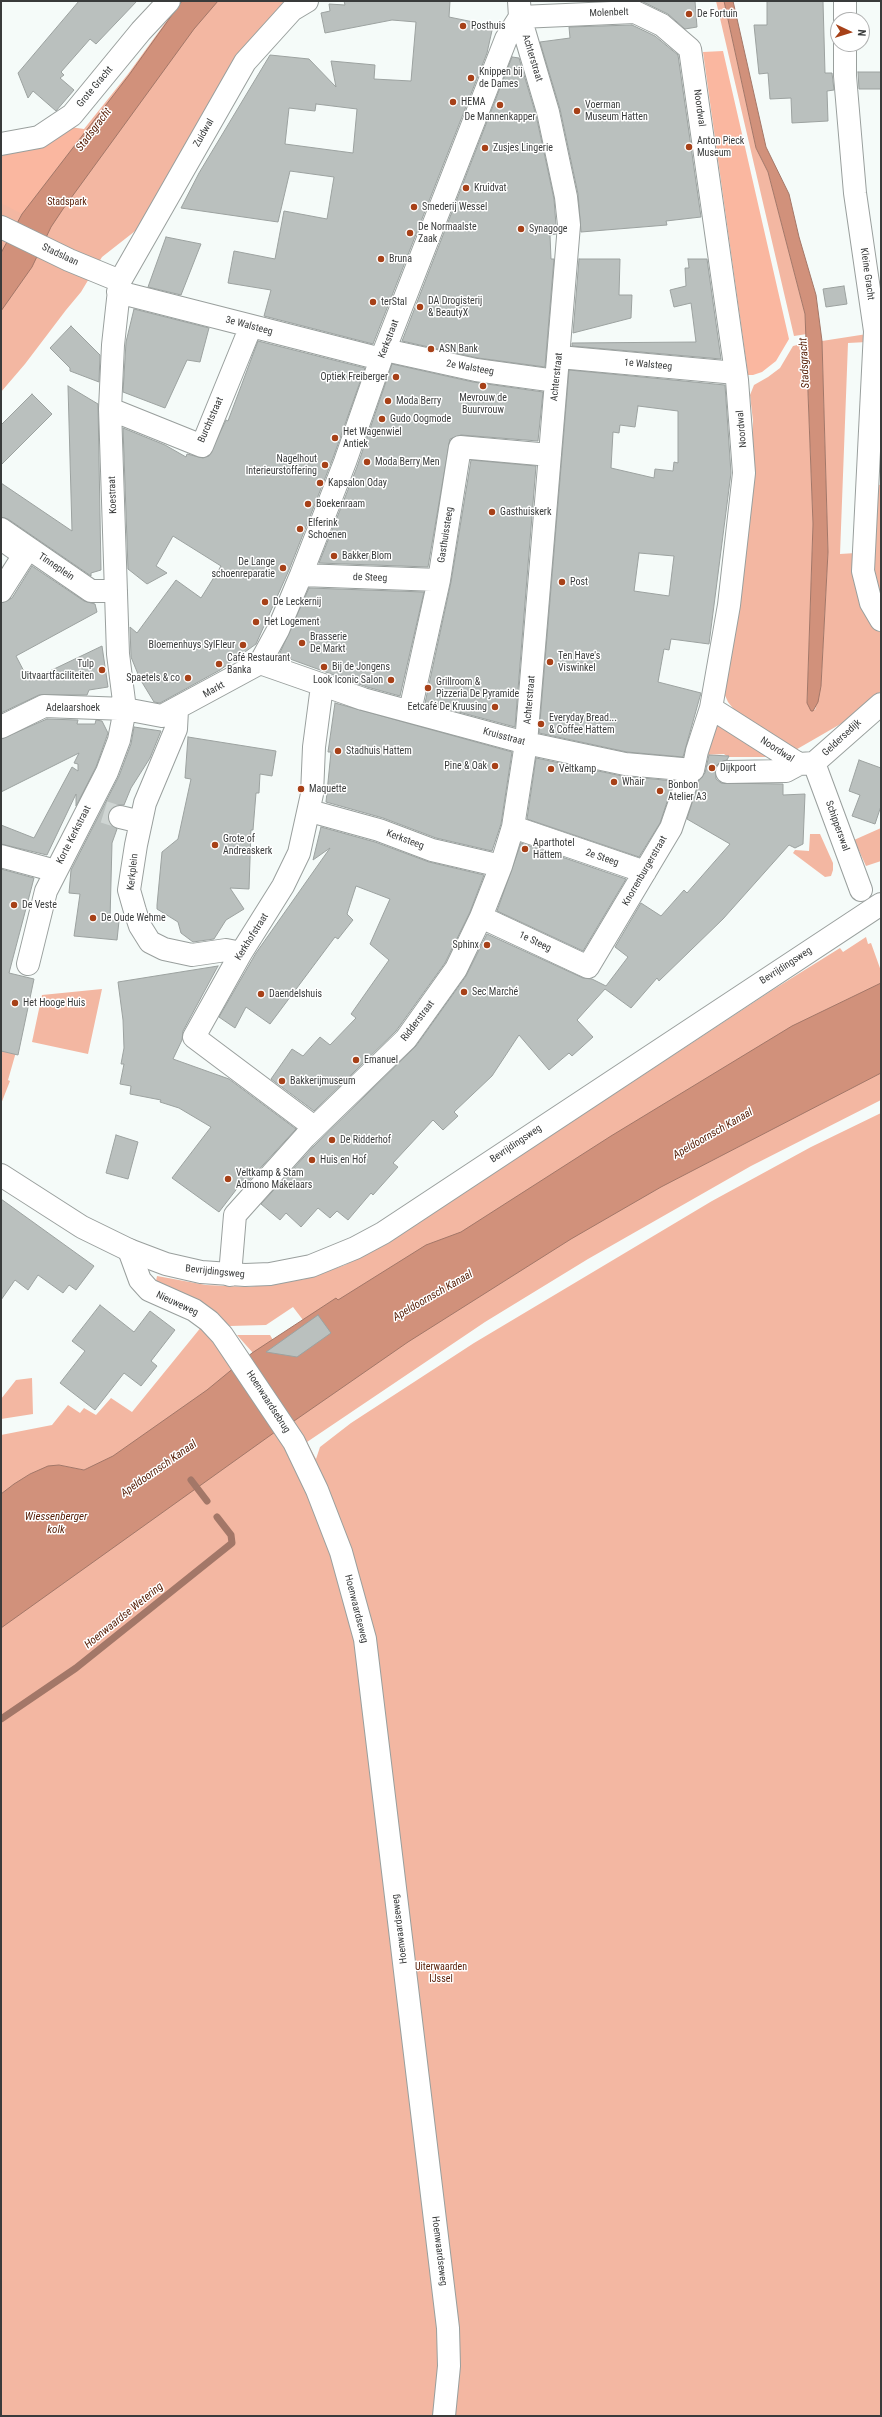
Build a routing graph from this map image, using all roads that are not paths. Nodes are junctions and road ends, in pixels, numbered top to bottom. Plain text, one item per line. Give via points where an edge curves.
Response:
1 (169, 1) edge
2 (307, 1) edge
3 (845, 1) edge
4 (519, 9) edge
5 (845, 12) edge
6 (689, 46) joint
7 (845, 52) edge
8 (1, 144) edge
9 (1, 227) edge
10 (119, 286) junction
11 (250, 326) junction
12 (383, 355) junction
13 (559, 357) junction
14 (736, 373) junction
15 (556, 381) junction
16 (110, 408) junction
17 (550, 455) junction
18 (1, 529) edge
19 (1, 539) edge
20 (301, 575) junction
21 (439, 580) junction
22 (1, 591) edge
23 (116, 591) junction
24 (881, 620) edge
25 (260, 663) junction
26 (322, 686) junction
27 (881, 704) edge
28 (711, 708) junction
29 (125, 709) junction
30 (177, 710) junction
31 (410, 711) junction
32 (1, 727) edge
33 (526, 743) junction
34 (807, 764) junction
35 (691, 770) junction
36 (727, 772) dead end
37 (310, 811) junction
38 (104, 812) junction
39 (141, 822) junction
40 (513, 827) junction
41 (1, 856) edge
42 (502, 866) junction
43 (56, 871) junction
44 (645, 872) junction
45 (861, 890) dead end
46 (881, 904) edge
47 (481, 918) junction
48 (241, 953) junction
49 (28, 964) dead end
50 (588, 967) joint
51 (314, 1127) junction
52 (1, 1175) edge
53 (124, 1248) junction
54 (230, 1275) junction
55 (235, 1351) joint
56 (296, 1448) joint
57 (444, 2416) edge

1 - 8 street, Grote Gracht via 72,115 39,137
2 - 10 street, Zuidwal via 292,10 245,62
3 - 5 street
4 - 6 street, Molenbelt via 635,12 662,25
4 - 12 street, Kerkstraat
4 - 13 street, Achterstraat via 548,112 566,197 569,225
6 - 14 street, Noordwal
7 - 24 street, Kleine Gracht via 855,193 875,331 863,571 871,603
9 - 10 street, Stadslaan
10 - 11 street, 3e Walsteeg
10 - 16 street, Koestraat
11 - 12 street, 3e Walsteeg
11 - 16 street, Burchtstraat via 202,446
12 - 15 street, 2e Walsteeg
12 - 20 street, Kerkstraat
13 - 14 street, 1e Walsteeg
13 - 15 street, Achterstraat
14 - 28 street, Noordwal via 744,473 729,605
15 - 17 street, Achterstraat
16 - 23 street, Koestraat
17 - 21 street, Gasthuissteeg via 460,447
17 - 33 street, Achterstraat
18 - 23 street, Tinneplein via 91,591
19 - 22 street, Tinneplein via 24,555
20 - 21 street, de Steeg
20 - 25 street, Kerkstraat via 278,630
21 - 31 street, Gasthuissteeg
23 - 29 street, Koestraat via 118,654
25 - 26 street
25 - 30 street, Markt
26 - 31 street, Kruisstraat
26 - 37 street, Kerkhofstraat via 314,747
27 - 34 street, Geldersedijk
28 - 34 street, Noordwal
28 - 35 street, Knorrenburgerstraat
29 - 30 street, Markt via 162,716
29 - 32 street, Adelaarshoek via 44,706
29 - 38 street, Korte Kerkstraat via 119,740 107,772
30 - 39 street, Kerkplein via 173,736 145,803
31 - 33 street, Kruisstraat
33 - 35 street, Kruisstraat via 625,764
33 - 40 street, Ridderstraat
34 - 36 street via 786,771
34 - 45 street, Schipperswal
35 - 44 street, Knorrenburgerstraat via 671,828
37 - 42 street, Kerksteeg via 380,830 432,850
37 - 48 street, Kerkhofstraat via 287,880
38 - 39 street
38 - 43 street, Korte Kerkstraat
39 - 48 street, Kerkplein via 129,890 140,926 150,942 164,949 192,955 226,950
40 - 42 street, Ridderstraat
40 - 44 street, 2e Steeg
41 - 43 street
42 - 47 street, Ridderstraat
43 - 49 street, Korte Kerkstraat via 46,891
44 - 50 street, Knorrenburgerstraat
46 - 54 street, Bevrijdingsweg via 373,1238 346,1252 306,1267 270,1274
47 - 50 street, 1e Steeg
47 - 51 street, Ridderstraat via 456,969 406,1039
48 - 51 street, Kerkhofstraat via 194,1038
51 - 54 street, Ridderstraat via 235,1216
52 - 53 street via 82,1227
53 - 54 street, Bevrijdingsweg via 185,1269
53 - 55 street, Nieuweweg via 140,1280 149,1290 201,1315
55 - 56 street, Hoenwaardsebrug
56 - 57 street, Hoenwaardseweg via 317,1490 341,1552 365,1638 448,2328 449,2366

